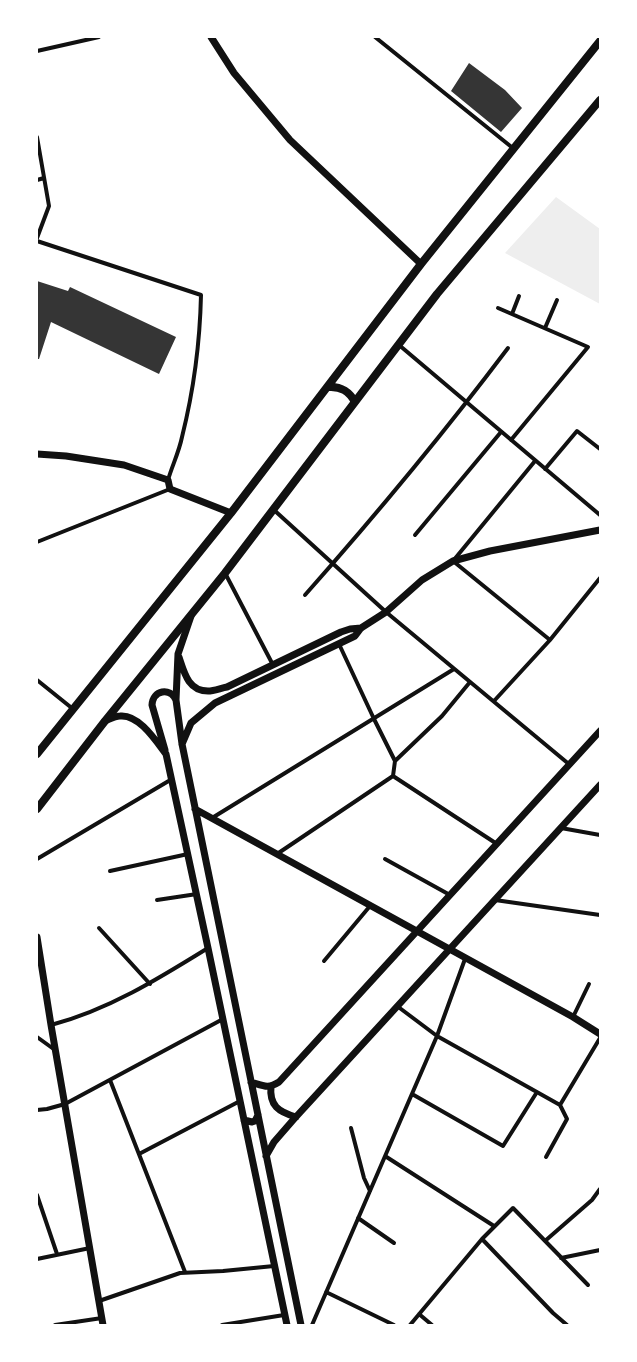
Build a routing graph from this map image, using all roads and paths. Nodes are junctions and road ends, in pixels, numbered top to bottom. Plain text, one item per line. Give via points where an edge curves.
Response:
1 (99, 37) edge
2 (211, 37) edge
3 (375, 37) edge
4 (600, 41) edge
5 (37, 51) edge
6 (600, 101) edge
7 (37, 137) edge
8 (514, 149) junction
9 (44, 178) junction
10 (37, 180) edge
11 (37, 238) edge
12 (37, 241) edge
13 (421, 264) junction
14 (519, 296) dead end
15 (557, 300) dead end
16 (498, 308) dead end
17 (512, 314) junction
18 (545, 328) junction
19 (398, 345) junction
20 (508, 348) dead end
21 (328, 387) junction
22 (355, 402) junction
23 (467, 403) junction
24 (501, 432) junction
25 (511, 440) junction
26 (600, 449) edge
27 (37, 454) edge
28 (535, 461) junction
29 (545, 469) junction
30 (168, 480) junction
31 (170, 489) junction
32 (274, 510) junction
33 (231, 513) junction
34 (600, 515) edge
35 (600, 530) edge
36 (415, 535) dead end
37 (37, 542) edge
38 (453, 561) junction
39 (333, 563) junction
40 (225, 573) junction
41 (600, 578) edge
42 (305, 595) dead end
43 (386, 612) junction
44 (191, 615) junction
45 (362, 628) junction
46 (550, 640) junction
47 (340, 644) junction
48 (178, 654) junction
49 (273, 665) junction
50 (454, 669) junction
51 (37, 680) edge
52 (470, 682) junction
53 (176, 700) junction
54 (494, 701) junction
55 (73, 709) junction
56 (374, 719) junction
57 (105, 721) junction
58 (600, 731) edge
59 (182, 744) junction
60 (37, 754) edge
61 (166, 754) junction
62 (395, 761) junction
63 (570, 765) junction
64 (393, 776) junction
65 (172, 779) junction
66 (600, 785) edge
67 (195, 808) junction
68 (37, 809) edge
69 (212, 818) junction
70 (560, 828) junction
71 (600, 835) edge
72 (497, 844) junction
73 (188, 854) junction
74 (277, 854) junction
75 (37, 859) edge
76 (385, 859) dead end
77 (110, 871) dead end
78 (197, 894) junction
79 (450, 895) junction
80 (157, 900) dead end
81 (495, 900) junction
82 (370, 906) junction
83 (600, 915) edge
84 (99, 928) dead end
85 (416, 932) junction
86 (37, 937) edge
87 (208, 948) junction
88 (449, 950) junction
89 (465, 959) junction
90 (324, 961) dead end
91 (150, 984) junction
92 (589, 984) dead end
93 (397, 1006) junction
94 (573, 1017) junction
95 (223, 1019) junction
96 (51, 1025) junction
97 (600, 1034) edge
98 (437, 1036) junction
99 (37, 1037) edge
100 (600, 1038) edge
101 (55, 1051) junction
102 (110, 1080) junction
103 (251, 1082) junction
104 (271, 1086) junction
105 (537, 1092) junction
106 (412, 1094) junction
107 (240, 1101) junction
108 (65, 1104) junction
109 (561, 1107) junction
110 (37, 1110) edge
111 (258, 1115) junction
112 (296, 1117) junction
113 (244, 1120) junction
114 (352, 1128) dead end
115 (139, 1154) junction
116 (266, 1156) junction
117 (385, 1156) junction
118 (546, 1157) dead end
119 (600, 1189) edge
120 (370, 1191) junction
121 (37, 1195) edge
122 (358, 1218) junction
123 (494, 1226) junction
124 (482, 1239) junction
125 (545, 1241) junction
126 (394, 1243) dead end
127 (90, 1248) junction
128 (600, 1250) edge
129 (57, 1254) junction
130 (561, 1258) junction
131 (37, 1259) edge
132 (274, 1266) junction
133 (185, 1272) junction
134 (588, 1285) dead end
135 (326, 1292) junction
136 (99, 1301) junction
137 (284, 1314) junction
138 (419, 1314) junction
139 (102, 1321) edge
140 (55, 1325) edge
141 (222, 1325) edge
142 (287, 1325) edge
143 (301, 1325) edge
144 (312, 1325) edge
145 (394, 1325) edge
146 (410, 1325) edge
147 (432, 1325) edge
148 (567, 1325) edge

1 - 5 street
2 - 13 street via 234,73 290,140
3 - 8 street
4 - 8 main road
6 - 19 main road via 437,294
7 - 9 street
8 - 13 main road
9 - 10 street
9 - 11 street via 49,206
12 - 30 street via 201,295 190,395 182,438
13 - 21 main road
14 - 17 street
15 - 18 street
16 - 17 street
17 - 18 street
18 - 25 street via 588,347
19 - 22 main road
19 - 23 street
20 - 23 street
21 - 22 main road via 334,386 347,391
21 - 33 main road
22 - 32 main road
23 - 24 street
23 - 39 street
24 - 25 street
24 - 36 street
25 - 28 street
26 - 29 street via 577,431
27 - 30 street via 124,465
28 - 29 street
28 - 38 street
29 - 34 street
30 - 31 street
31 - 33 street
31 - 37 street
32 - 39 street
32 - 40 main road
33 - 55 main road
35 - 38 street via 490,551
38 - 43 street via 422,580
38 - 46 street
39 - 42 street
39 - 43 street
40 - 44 main road
40 - 49 street
41 - 46 street
43 - 45 street
43 - 50 street
44 - 48 street
44 - 57 main road
45 - 47 street via 355,636
45 - 49 street via 350,628
46 - 54 street
47 - 56 street
47 - 59 street via 215,703 191,723
48 - 49 street via 188,680 195,688 207,691 227,687
48 - 53 street
50 - 52 street
50 - 56 street
51 - 55 street
52 - 54 street
52 - 62 street via 442,716
53 - 59 street
53 - 61 street via 172,694 164,692 156,694 152,701
54 - 63 street
55 - 60 main road
56 - 62 street
56 - 69 street
57 - 61 street via 120,715 136,720
57 - 68 main road
58 - 63 street
59 - 67 street
61 - 65 street
62 - 64 street
63 - 72 street
64 - 72 street
64 - 74 street
65 - 73 street
65 - 75 street
66 - 70 street
67 - 69 street
67 - 103 street
69 - 74 street
70 - 71 street
70 - 81 street
72 - 79 street
73 - 77 street
73 - 78 street
74 - 82 street
76 - 79 street
78 - 80 street
78 - 87 street
79 - 85 street
81 - 83 street
81 - 88 street
82 - 85 street
82 - 90 street
84 - 91 street
85 - 88 street
85 - 104 street via 279,1082
86 - 96 street
87 - 91 street
87 - 95 street
88 - 89 street
88 - 93 street
89 - 94 street
89 - 98 street
91 - 96 street via 88,1014
92 - 94 street
93 - 98 street
93 - 112 street
94 - 97 street
95 - 102 street
95 - 107 street
96 - 101 street
98 - 105 street
98 - 106 street
99 - 101 street
100 - 109 street
101 - 108 street
102 - 108 street
102 - 115 street
103 - 104 street
103 - 111 street
104 - 112 street via 271,1098 278,1110
105 - 106 street via 503,1146
105 - 109 street
106 - 117 street
107 - 113 street
107 - 115 street
108 - 110 street
108 - 127 street
109 - 118 street via 567,1120
111 - 113 street via 252,1122
111 - 116 street
112 - 116 street via 274,1142
113 - 132 street
114 - 120 street via 364,1178
115 - 133 street
116 - 143 street
117 - 120 street
117 - 123 street
119 - 125 street via 592,1200
120 - 122 street
121 - 129 street
122 - 126 street
122 - 135 street
123 - 124 street
123 - 125 street via 513,1208
124 - 138 street
124 - 148 street
125 - 130 street
127 - 129 street
127 - 136 street
128 - 130 street
129 - 131 street
130 - 134 street
132 - 133 street
132 - 137 street
133 - 136 street
135 - 144 street
135 - 145 street
136 - 139 street
137 - 141 street
137 - 142 street
138 - 146 street
138 - 147 street
139 - 140 street

